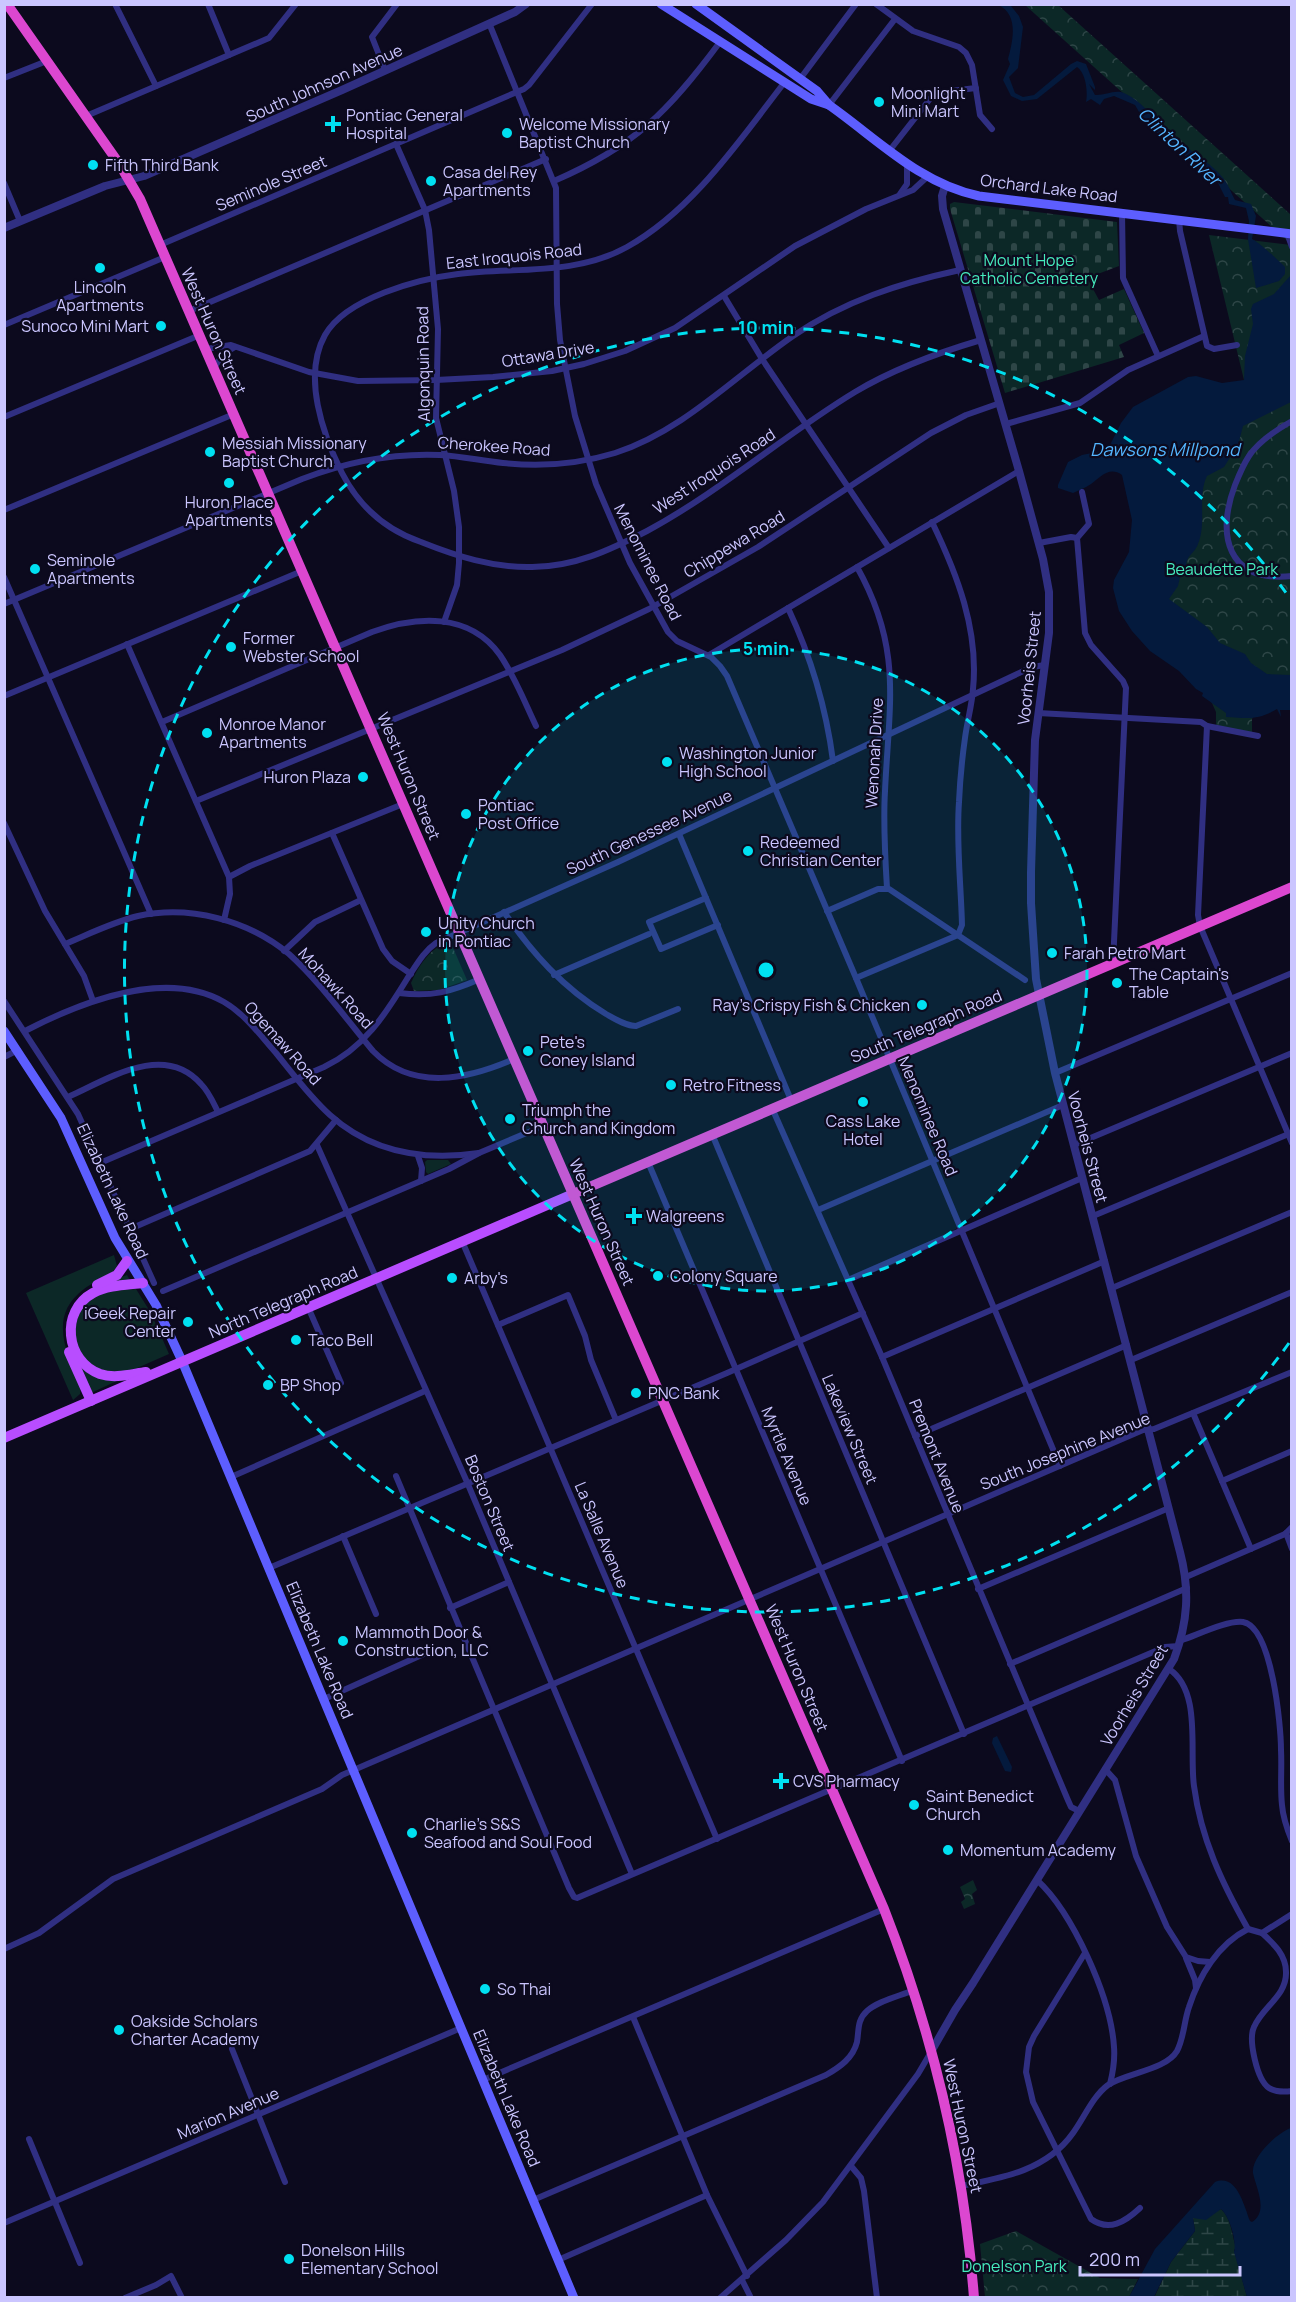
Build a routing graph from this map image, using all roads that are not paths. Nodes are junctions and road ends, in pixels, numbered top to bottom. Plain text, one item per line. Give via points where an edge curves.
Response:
1 (7, 4) edge
2 (115, 4) edge
3 (208, 4) edge
4 (296, 4) edge
5 (397, 4) edge
6 (592, 4) edge
7 (661, 4) edge
8 (696, 4) edge
9 (856, 4) edge
10 (876, 4) edge
11 (519, 6) edge
12 (895, 19) junction
13 (489, 24) junction
14 (720, 42) junction
15 (753, 46) junction
16 (229, 55) junction
17 (743, 57) junction
18 (46, 61) junction
19 (385, 70) junction
20 (4, 78) edge
21 (800, 80) junction
22 (784, 83) junction
23 (156, 86) junction
24 (976, 88) junction
25 (518, 92) junction
26 (829, 105) junction
27 (86, 116) junction
28 (992, 129) dead end
29 (396, 144) junction
30 (890, 150) junction
31 (546, 159) junction
32 (907, 163) junction
33 (927, 177) junction
34 (129, 179) junction
35 (554, 182) junction
36 (4, 183) edge
37 (945, 186) junction
38 (899, 194) junction
39 (425, 210) junction
40 (1122, 212) junction
41 (1179, 219) junction
42 (20, 221) junction
43 (4, 228) edge
44 (1289, 234) edge
45 (160, 245) junction
46 (1292, 246) edge
47 (165, 257) junction
48 (557, 267) junction
49 (960, 270) junction
50 (434, 278) junction
51 (724, 296) junction
52 (189, 311) junction
53 (4, 325) edge
54 (200, 335) junction
55 (1204, 336) junction
56 (981, 340) junction
57 (1237, 345) dead end
58 (235, 347) junction
59 (206, 349) junction
60 (1158, 356) junction
61 (762, 359) junction
62 (214, 368) junction
63 (565, 368) junction
64 (315, 374) junction
65 (436, 380) junction
66 (1000, 403) junction
67 (234, 414) junction
68 (4, 417) edge
69 (1292, 421) edge
70 (1006, 424) junction
71 (807, 425) junction
72 (445, 455) junction
73 (588, 460) junction
74 (339, 466) junction
75 (1019, 471) junction
76 (849, 487) junction
77 (1082, 492) dead end
78 (269, 493) junction
79 (4, 510) edge
80 (932, 522) junction
81 (1077, 538) junction
82 (1039, 543) junction
83 (621, 544) junction
84 (889, 548) junction
85 (459, 555) junction
86 (857, 567) junction
87 (303, 571) junction
88 (1292, 576) edge
89 (4, 577) edge
90 (15, 600) junction
91 (4, 604) edge
92 (653, 607) junction
93 (788, 608) junction
94 (444, 622) junction
95 (127, 644) junction
96 (337, 648) junction
97 (709, 655) junction
98 (1045, 664) junction
99 (509, 672) junction
100 (48, 677) junction
101 (972, 695) junction
102 (4, 696) edge
103 (1038, 713) junction
104 (1125, 718) junction
105 (162, 722) junction
106 (537, 726) dead end
107 (1207, 726) junction
108 (371, 728) junction
109 (889, 734) junction
110 (1258, 736) dead end
111 (833, 761) junction
112 (775, 788) junction
113 (196, 801) junction
114 (404, 803) junction
115 (4, 823) edge
116 (332, 833) junction
117 (679, 834) junction
118 (229, 878) junction
119 (1292, 887) edge
120 (887, 888) junction
121 (706, 898) junction
122 (362, 900) junction
123 (827, 911) junction
124 (504, 912) junction
125 (151, 914) junction
126 (224, 920) junction
127 (718, 925) junction
128 (1200, 926) junction
129 (459, 932) junction
130 (649, 934) dead end
131 (958, 934) junction
132 (65, 944) junction
133 (284, 951) junction
134 (1113, 963) junction
135 (1292, 973) edge
136 (411, 974) junction
137 (554, 975) junction
138 (856, 978) junction
139 (480, 979) junction
140 (1024, 980) dead end
141 (399, 993) junction
142 (1040, 994) junction
143 (1230, 999) junction
144 (4, 1001) edge
145 (93, 1001) junction
146 (678, 1009) dead end
147 (4, 1031) edge
148 (24, 1031) junction
149 (364, 1040) junction
150 (18, 1050) junction
151 (1292, 1053) edge
152 (4, 1057) edge
153 (889, 1058) junction
154 (514, 1059) junction
155 (1259, 1067) junction
156 (1055, 1073) junction
157 (297, 1078) junction
158 (68, 1097) junction
159 (791, 1100) junction
160 (1064, 1105) junction
161 (772, 1108) junction
162 (218, 1112) junction
163 (336, 1120) junction
164 (543, 1126) junction
165 (712, 1134) junction
166 (1290, 1134) edge
167 (1292, 1143) edge
168 (317, 1145) junction
169 (1074, 1145) junction
170 (479, 1153) junction
171 (418, 1156) junction
172 (648, 1162) junction
173 (932, 1162) junction
174 (100, 1163) junction
175 (1082, 1178) junction
176 (421, 1181) junction
177 (573, 1194) junction
178 (818, 1210) junction
179 (1292, 1212) edge
180 (346, 1213) junction
181 (1093, 1216) junction
182 (130, 1228) junction
183 (961, 1231) junction
184 (462, 1241) junction
185 (127, 1261) junction
186 (1105, 1261) junction
187 (374, 1279) junction
188 (848, 1280) junction
189 (148, 1283) junction
190 (1112, 1288) junction
191 (163, 1292) dead end
192 (1292, 1292) edge
193 (308, 1307) junction
194 (994, 1309) junction
195 (862, 1313) junction
196 (498, 1325) junction
197 (799, 1340) junction
198 (1126, 1345) junction
199 (882, 1357) junction
200 (1131, 1360) junction
201 (182, 1361) junction
202 (736, 1369) junction
203 (161, 1370) junction
204 (1292, 1372) edge
205 (341, 1383) dead end
206 (1027, 1388) junction
207 (425, 1391) junction
208 (664, 1400) junction
209 (91, 1401) junction
210 (1193, 1413) junction
211 (616, 1420) junction
212 (1149, 1430) junction
213 (915, 1436) junction
214 (4, 1438) edge
215 (550, 1447) junction
216 (1292, 1451) edge
217 (1060, 1466) junction
218 (231, 1476) junction
219 (396, 1476) dead end
220 (1222, 1481) junction
221 (466, 1482) junction
222 (409, 1507) junction
223 (1169, 1508) junction
224 (946, 1515) junction
225 (1292, 1527) edge
226 (1286, 1533) junction
227 (343, 1536) junction
228 (882, 1542) junction
229 (1251, 1549) junction
230 (1292, 1549) edge
231 (269, 1568) junction
232 (819, 1569) junction
233 (1186, 1577) junction
234 (509, 1582) junction
235 (1187, 1588) junction
236 (978, 1589) junction
237 (750, 1598) junction
238 (450, 1608) junction
239 (376, 1614) dead end
240 (1180, 1643) junction
241 (636, 1648) junction
242 (426, 1653) dead end
243 (1010, 1664) junction
244 (1169, 1669) junction
245 (552, 1684) junction
246 (324, 1699) junction
247 (1028, 1707) junction
248 (495, 1709) junction
249 (964, 1734) junction
250 (902, 1761) junction
251 (1105, 1769) junction
252 (354, 1770) junction
253 (833, 1790) junction
254 (1079, 1811) junction
255 (717, 1839) junction
256 (1292, 1841) edge
257 (632, 1874) junction
258 (1037, 1880) junction
259 (884, 1909) junction
260 (1292, 1914) edge
261 (1248, 1929) junction
262 (1262, 1934) junction
263 (4, 1949) edge
264 (1085, 1953) junction
265 (1186, 1957) junction
266 (1210, 1962) junction
267 (1196, 1989) junction
268 (914, 1990) junction
269 (633, 2017) junction
270 (461, 2028) junction
271 (232, 2049) dead end
272 (932, 2050) junction
273 (483, 2080) junction
274 (1110, 2084) junction
275 (1292, 2091) edge
276 (258, 2115) junction
277 (682, 2136) junction
278 (29, 2139) dead end
279 (1057, 2151) junction
280 (851, 2166) junction
281 (285, 2182) dead end
282 (961, 2186) junction
283 (707, 2195) junction
284 (533, 2200) junction
285 (54, 2201) junction
286 (1140, 2208) dead end
287 (4, 2223) edge
288 (558, 2260) junction
289 (80, 2263) dead end
290 (745, 2278) junction
291 (125, 2298) edge
292 (182, 2298) edge
293 (574, 2298) edge
294 (720, 2298) edge
295 (752, 2298) edge
296 (877, 2298) edge
297 (974, 2298) edge

1 - 18 highway, West Huron Street
2 - 23 street
3 - 16 street
4 - 16 street via 271,37
5 - 19 street via 372,37
6 - 25 street, Seminole Street via 529,85
7 - 14 main road, Orchard Lake Road
8 - 15 main road, Orchard Lake Road
9 - 21 street
10 - 12 street
11 - 13 street, South Johnson Avenue
12 - 24 street via 920,34 963,50 972,65
12 - 26 street
13 - 19 street, South Johnson Avenue
13 - 25 street, Menominee Road
14 - 17 main road, Orchard Lake Road
14 - 35 street via 679,96 644,130 601,160
15 - 17 main road
15 - 21 main road, Orchard Lake Road
16 - 23 street
17 - 22 main road, Orchard Lake Road
18 - 20 street
18 - 27 highway, West Huron Street
19 - 34 street, South Johnson Avenue via 154,172
21 - 26 main road, Orchard Lake Road
22 - 26 main road, Orchard Lake Road
22 - 48 street, East Iroquois Road via 721,164 657,226 608,256
23 - 27 street
24 - 28 street via 980,115
24 - 30 street via 933,95
25 - 29 street, Seminole Street
25 - 31 street, Menominee Road
26 - 30 main road, Orchard Lake Road
27 - 34 highway, West Huron Street
29 - 39 street, Algonquin Road
29 - 45 street, Seminole Street
30 - 32 main road, Orchard Lake Road
31 - 35 street, Menominee Road
31 - 39 street
32 - 33 main road, Orchard Lake Road
32 - 38 street via 907,184
33 - 37 main road, Orchard Lake Road
33 - 38 street, Ottawa Drive via 914,190
34 - 42 street, South Johnson Avenue
34 - 45 highway, West Huron Street
35 - 48 street, Menominee Road via 558,203
36 - 42 street
37 - 40 main road, Orchard Lake Road via 979,195
37 - 49 street, Voorheis Street via 942,209
38 - 51 street, Ottawa Drive via 803,242
39 - 50 street, Algonquin Road
39 - 52 street
40 - 41 main road, Orchard Lake Road
40 - 60 street via 1123,276
41 - 44 main road, Orchard Lake Road
41 - 55 street
42 - 43 street, South Johnson Avenue
44 - 46 street
45 - 47 highway, West Huron Street
47 - 52 highway, West Huron Street
47 - 53 street
48 - 50 street, East Iroquois Road
48 - 63 street, Menominee Road via 558,318
49 - 56 street, Voorheis Street
49 - 61 street, Cherokee Road via 903,283 858,300 814,323
50 - 64 street, East Iroquois Road via 379,296 342,317 322,340
50 - 65 street, Algonquin Road
51 - 61 street
51 - 63 street, Ottawa Drive via 644,344
52 - 54 highway, West Huron Street
54 - 59 highway, West Huron Street
54 - 68 street
55 - 57 street via 1211,349
55 - 60 street
56 - 66 street, Voorheis Street
56 - 71 street, West Iroquois Road via 888,374
58 - 59 street, Ottawa Drive via 226,344
58 - 62 street via 223,354
58 - 64 street, Ottawa Drive
59 - 62 highway, West Huron Street
60 - 70 street via 1125,371 1080,403
61 - 71 street
61 - 73 street, Cherokee Road via 656,435
62 - 67 highway, West Huron Street
63 - 65 street, Ottawa Drive
63 - 73 street, Menominee Road
64 - 65 street, Ottawa Drive via 358,381
64 - 74 street, East Iroquois Road via 321,423
65 - 72 street, Algonquin Road via 436,418
66 - 70 street, Voorheis Street
66 - 76 street, Chippewa Road via 946,425
67 - 78 highway, West Huron Street
67 - 79 street
69 - 88 street via 1248,457 1232,495 1226,526 1229,549 1239,562 1262,574
70 - 75 street, Voorheis Street
71 - 76 street
71 - 83 street, West Iroquois Road via 712,492
72 - 73 street, Cherokee Road via 526,465
72 - 74 street, Cherokee Road via 389,456
72 - 85 street, Algonquin Road via 458,513
73 - 83 street, Menominee Road
74 - 78 street, Cherokee Road
74 - 85 street, West Iroquois Road via 362,502 387,525 412,539
75 - 80 street
75 - 82 street, Voorheis Street
76 - 84 street
76 - 92 street, Chippewa Road via 758,547
77 - 81 street via 1089,524
78 - 87 highway, West Huron Street
78 - 90 street, Cherokee Road
80 - 84 street
80 - 101 street via 967,613 973,657
81 - 82 street
81 - 104 street via 1085,633 1125,683
82 - 98 street, Voorheis Street via 1050,599
83 - 85 street, West Iroquois Road via 578,561 536,567 496,565
83 - 92 street, Menominee Road
84 - 86 street
85 - 94 street, Algonquin Road via 456,589
86 - 93 street
86 - 109 street, Wenonah Drive via 874,599 885,636 891,676
87 - 95 street
87 - 96 highway, West Huron Street
89 - 90 street
90 - 91 street, Cherokee Road
90 - 100 street
92 - 97 street, Menominee Road via 674,639
92 - 99 street, Chippewa Road
93 - 97 street
93 - 111 street via 817,682
94 - 96 street via 398,623
94 - 99 street via 486,641
95 - 100 street
95 - 105 street
96 - 105 street
96 - 108 highway, West Huron Street
97 - 112 street, Menominee Road via 725,672
98 - 101 street, South Genessee Avenue
98 - 103 street, Voorheis Street
99 - 106 street
99 - 108 street, Chippewa Road
100 - 102 street
100 - 125 street
101 - 109 street, South Genessee Avenue
101 - 131 street via 958,802 962,925
103 - 104 street
103 - 142 street, Voorheis Street via 1030,888
104 - 107 street via 1201,722
104 - 134 street
105 - 113 street
107 - 110 street
107 - 128 street
108 - 113 street, Chippewa Road
108 - 114 highway, West Huron Street
109 - 111 street, South Genessee Avenue
109 - 120 street, Wenonah Drive via 884,810
111 - 112 street, South Genessee Avenue
112 - 117 street, South Genessee Avenue
112 - 123 street, Menominee Road
113 - 118 street
114 - 116 street
114 - 129 highway, West Huron Street
115 - 132 street via 45,911
116 - 118 street
116 - 122 street
117 - 121 street
117 - 124 street, South Genessee Avenue
118 - 126 street
119 - 128 highway, South Telegraph Road
120 - 123 street
120 - 131 street
121 - 127 street
121 - 127 street via 649,922 660,949
122 - 133 street via 315,922
122 - 136 street via 386,953
123 - 138 street, Menominee Road
124 - 129 street, South Genessee Avenue
124 - 137 street
125 - 126 street, Mohawk Road via 192,914
125 - 132 street, Mohawk Road via 123,920
126 - 133 street, Mohawk Road via 258,933
127 - 159 street
128 - 134 highway, South Telegraph Road
128 - 143 street
129 - 136 street, South Genessee Avenue via 429,948
129 - 139 highway, West Huron Street
130 - 137 street
131 - 138 street
131 - 140 street
132 - 145 street
133 - 149 street, Mohawk Road
134 - 142 highway, South Telegraph Road
135 - 143 street
136 - 141 street, South Genessee Avenue
137 - 146 street via 593,1005 630,1025
138 - 153 street, Menominee Road
139 - 141 street via 440,994
139 - 154 highway, West Huron Street
141 - 149 street, South Genessee Avenue
142 - 153 highway, South Telegraph Road
142 - 156 street, Voorheis Street
143 - 155 street
143 - 156 street
144 - 148 street, Elizabeth Lake Road
145 - 148 street, Ogemaw Road
145 - 157 street, Ogemaw Road via 174,989 215,997 242,1014
147 - 150 main road, Elizabeth Lake Road
148 - 158 street, Elizabeth Lake Road
149 - 154 street, Mohawk Road via 389,1065 422,1077 466,1076
149 - 157 street, South Genessee Avenue via 336,1061
150 - 152 street
150 - 185 main road, Elizabeth Lake Road via 65,1125
151 - 155 street
153 - 159 highway, South Telegraph Road
153 - 173 street, Menominee Road
154 - 164 highway, West Huron Street
155 - 166 street
155 - 169 street
156 - 160 street, Voorheis Street
157 - 162 street, South Genessee Avenue
157 - 163 street, Ogemaw Road
158 - 162 street via 137,1067 164,1064 195,1078
158 - 174 street, Elizabeth Lake Road
159 - 161 highway, South Telegraph Road
160 - 169 street, Voorheis Street
160 - 173 street
161 - 165 highway, South Telegraph Road
161 - 178 street, Premont Avenue
162 - 174 street, South Genessee Avenue
163 - 168 street
163 - 171 street, Ogemaw Road via 375,1144
164 - 170 street
164 - 177 highway, West Huron Street
165 - 172 highway, South Telegraph Road
165 - 197 street, Lakeview Street
166 - 167 street
166 - 181 street
168 - 180 street, Boston Street
168 - 182 street
169 - 175 street, Voorheis Street
170 - 171 street, Ogemaw Road
170 - 176 street
171 - 176 street
172 - 177 highway, South Telegraph Road
172 - 202 street, Myrtle Avenue
173 - 178 street
173 - 183 street, Menominee Road
174 - 182 street, Elizabeth Lake Road
175 - 181 street, Voorheis Street
175 - 183 street
176 - 180 street
177 - 184 main road, North Telegraph Road
177 - 208 highway, West Huron Street
178 - 188 street, Premont Avenue
179 - 190 street
180 - 187 street, Boston Street
180 - 191 street
181 - 186 street, Voorheis Street
182 - 189 street, Elizabeth Lake Road
183 - 188 street
183 - 194 street, Menominee Road
184 - 187 main road, North Telegraph Road
184 - 196 street, La Salle Avenue
185 - 189 main road, Elizabeth Lake Road
185 - 209 main road via 117,1275 80,1295 66,1320 67,1348
186 - 190 street, Voorheis Street
186 - 194 street
187 - 193 main road, North Telegraph Road
187 - 207 street, Boston Street
188 - 195 street, Premont Avenue
189 - 201 main road, Elizabeth Lake Road
189 - 203 main road via 104,1288 87,1297 72,1318 71,1340 82,1362 103,1375
190 - 198 street, Voorheis Street
192 - 200 street
193 - 201 main road, North Telegraph Road
193 - 205 street
194 - 199 street
194 - 206 street, Menominee Road
195 - 197 street
195 - 199 street, Premont Avenue
196 - 211 street via 568,1295
196 - 215 street, La Salle Avenue
197 - 202 street
197 - 228 street, Lakeview Street
198 - 200 street, Voorheis Street
198 - 206 street
199 - 213 street, Premont Avenue
200 - 212 street, Voorheis Street
201 - 203 main road, North Telegraph Road
201 - 218 main road, Elizabeth Lake Road
202 - 208 street
202 - 232 street, Myrtle Avenue
203 - 209 main road, North Telegraph Road
204 - 210 street, South Josephine Avenue
206 - 213 street
206 - 217 street, Menominee Road
207 - 218 street
207 - 221 street, Boston Street
208 - 211 street
208 - 237 highway, West Huron Street
209 - 214 main road, North Telegraph Road
210 - 212 street, South Josephine Avenue
210 - 220 street
211 - 215 street
212 - 217 street, South Josephine Avenue
212 - 223 street, Voorheis Street
213 - 224 street, Premont Avenue
215 - 221 street
215 - 241 street, La Salle Avenue
216 - 220 street
217 - 224 street, South Josephine Avenue
218 - 231 main road, Elizabeth Lake Road
219 - 222 street
220 - 229 street
221 - 222 street
221 - 234 street, Boston Street
222 - 227 street
222 - 238 street
223 - 233 street, Voorheis Street
223 - 236 street
224 - 228 street, South Josephine Avenue
224 - 236 street, Premont Avenue
225 - 226 street
226 - 229 street
226 - 230 street
227 - 231 street
227 - 239 street
228 - 232 street, South Josephine Avenue
228 - 249 street, Lakeview Street
229 - 233 street
231 - 246 main road, Elizabeth Lake Road
232 - 237 street, South Josephine Avenue
232 - 250 street, Myrtle Avenue
233 - 235 street, Voorheis Street
234 - 238 street
234 - 245 street, Boston Street
235 - 240 street, Voorheis Street
235 - 243 street
236 - 243 street, Premont Avenue
237 - 241 street, South Josephine Avenue
237 - 253 highway, West Huron Street
238 - 248 street
240 - 244 street, Voorheis Street
240 - 247 street
240 - 256 street via 1243,1622 1261,1638 1276,1697 1282,1804
241 - 245 street, South Josephine Avenue
241 - 255 street, La Salle Avenue
242 - 246 street
243 - 247 street, Premont Avenue
244 - 251 street, Voorheis Street
244 - 261 street via 1181,1680 1190,1701 1194,1785 1203,1834 1221,1880
245 - 248 street, South Josephine Avenue
245 - 257 street, Boston Street
246 - 252 main road, Elizabeth Lake Road
247 - 249 street
247 - 254 street, Premont Avenue via 1071,1807
248 - 252 street, South Josephine Avenue
248 - 257 street via 574,1897
249 - 250 street
250 - 253 street
251 - 254 street, Voorheis Street
251 - 265 street via 1115,1780 1146,1881
252 - 263 street, South Josephine Avenue via 322,1789 112,1879 39,1933
252 - 270 main road, Elizabeth Lake Road
253 - 255 street
253 - 259 highway, West Huron Street
254 - 258 street, Voorheis Street
255 - 257 street
258 - 264 street via 1058,1903
258 - 272 street, Voorheis Street
259 - 268 highway, West Huron Street
259 - 269 street
260 - 262 street
261 - 262 street
261 - 266 street
262 - 275 street via 1279,1950 1287,1972 1279,1995 1254,2027 1253,2052 1268,2088
264 - 274 street via 1113,2036 1115,2056
264 - 279 street via 1034,2036 1027,2060 1029,2092
265 - 266 street
265 - 267 street
266 - 267 street
267 - 274 street via 1176,2053 1162,2063
268 - 272 highway, West Huron Street
268 - 277 street via 868,2010 860,2019 852,2055 842,2065
269 - 273 street
269 - 277 street
270 - 273 main road, Elizabeth Lake Road
270 - 276 street, Marion Avenue
271 - 276 street
272 - 280 street
272 - 282 highway, West Huron Street
273 - 284 main road, Elizabeth Lake Road
274 - 279 street
276 - 281 street
276 - 285 street, Marion Avenue
277 - 283 street
277 - 284 street
278 - 285 street
279 - 282 street via 1013,2175
279 - 286 street via 1084,2209 1098,2224 1117,2224
280 - 290 street via 823,2202
280 - 296 street via 861,2178 864,2191
282 - 297 highway, West Huron Street
283 - 288 street
283 - 290 street
284 - 288 main road, Elizabeth Lake Road
285 - 287 street, Marion Avenue
285 - 289 street
288 - 293 main road, Elizabeth Lake Road
290 - 294 street
290 - 295 street
291 - 292 street via 171,2276

